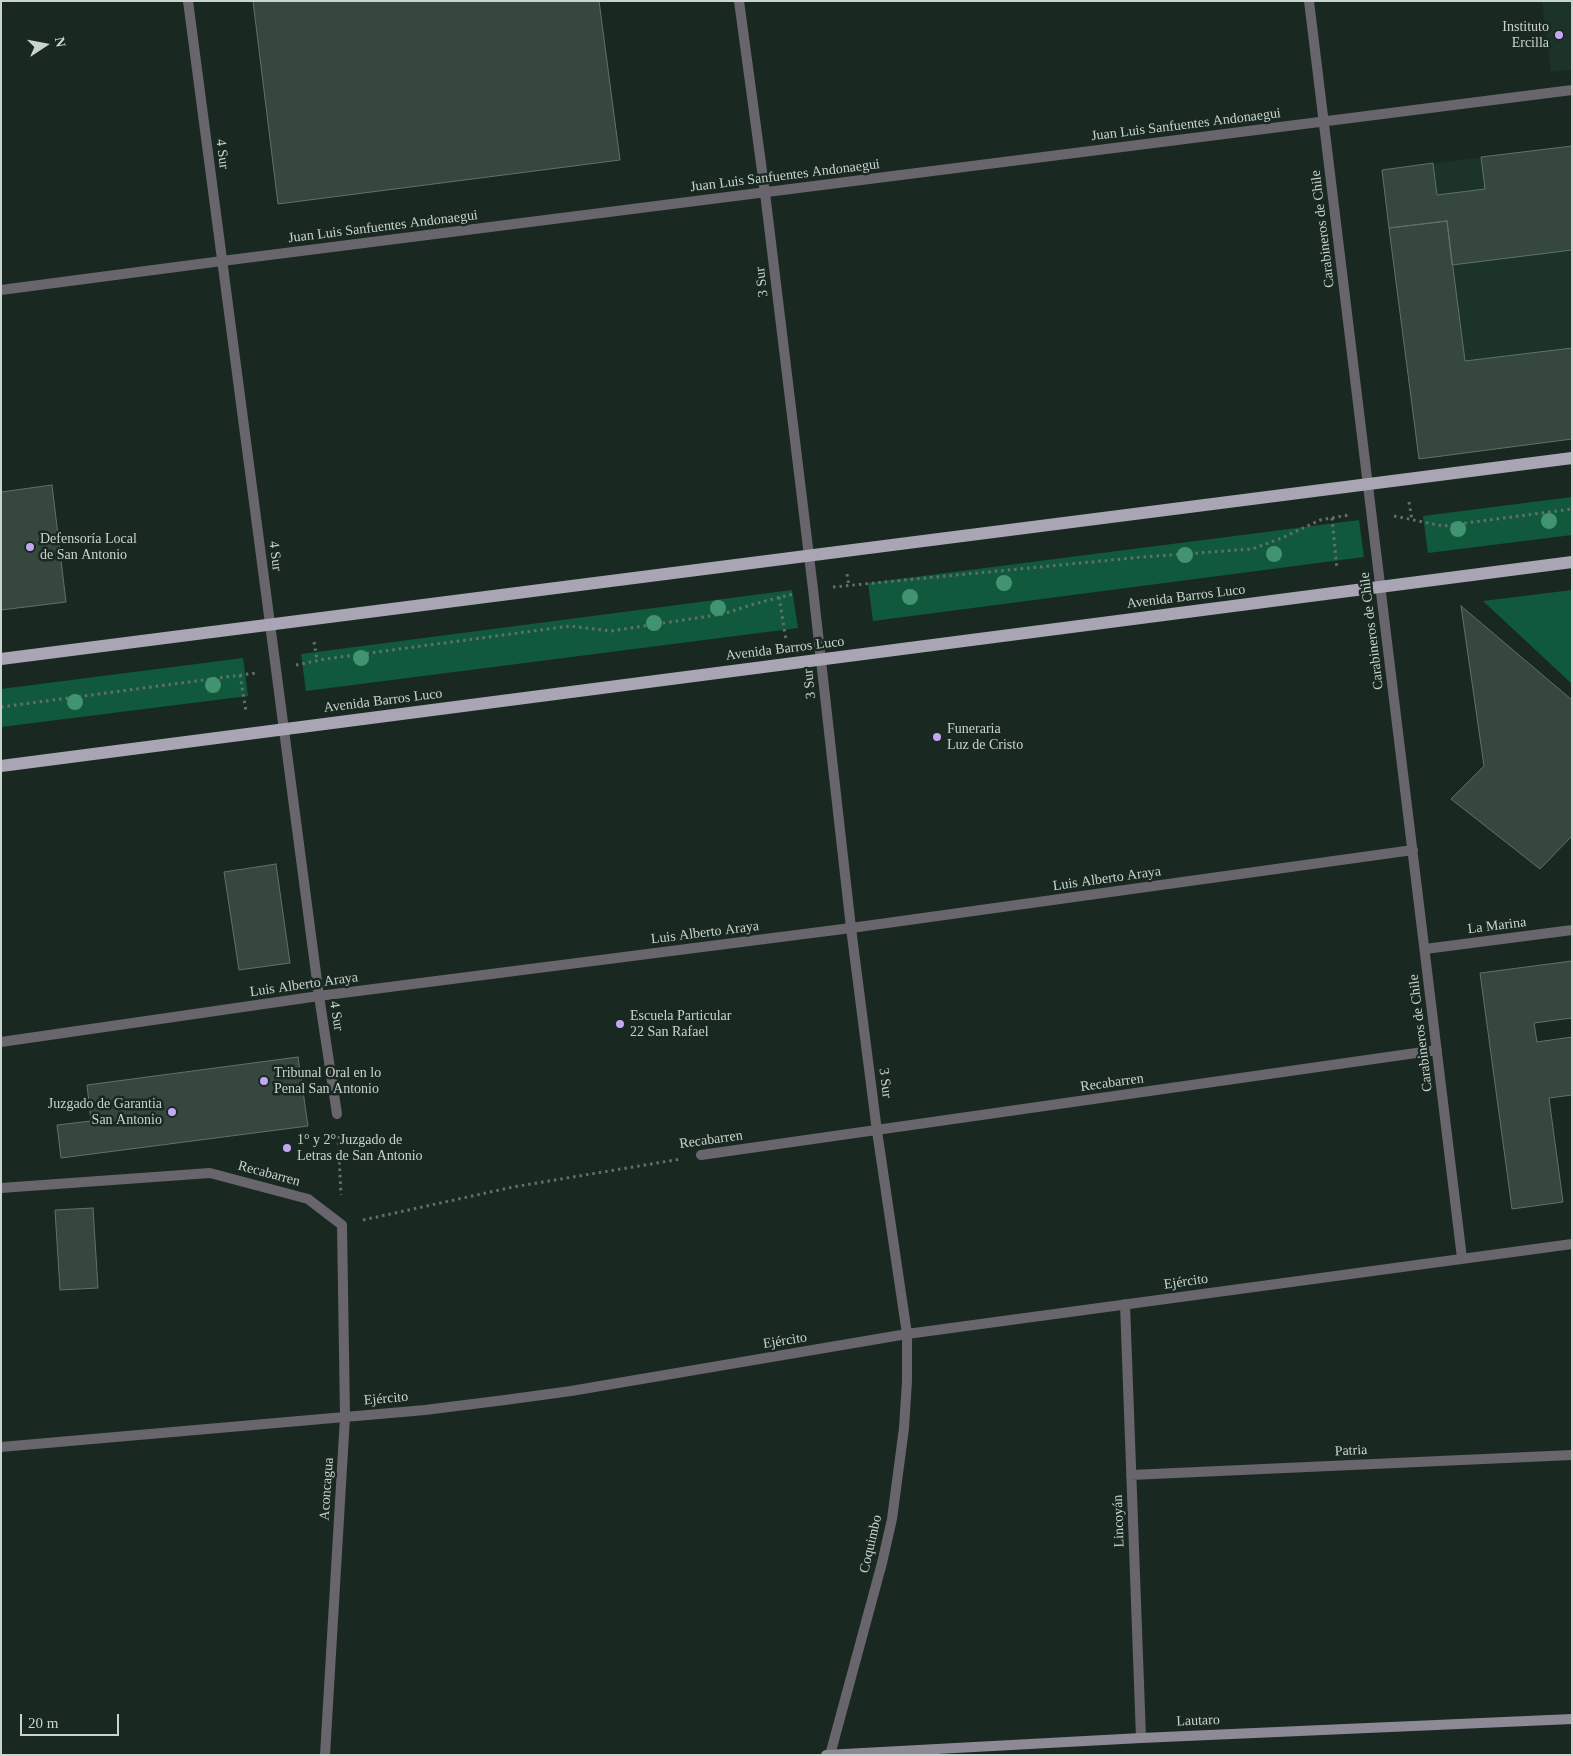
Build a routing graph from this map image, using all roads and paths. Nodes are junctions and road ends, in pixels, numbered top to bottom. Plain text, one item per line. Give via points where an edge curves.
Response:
1 (188, 1) edge
2 (739, 1) edge
3 (1309, 1) edge
4 (1572, 90) edge
5 (1324, 121) junction
6 (765, 193) junction
7 (222, 261) junction
8 (1, 290) edge
9 (1572, 458) edge
10 (1368, 484) junction
11 (1572, 509) edge
12 (1372, 512) junction
13 (1332, 518) junction
14 (809, 555) junction
15 (1572, 562) edge
16 (1380, 586) junction
17 (813, 590) junction
18 (1340, 592) junction
19 (779, 597) junction
20 (270, 624) junction
21 (1, 658) edge
22 (821, 659) junction
23 (790, 663) junction
24 (276, 670) junction
25 (240, 675) junction
26 (1, 707) edge
27 (284, 729) junction
28 (250, 734) junction
29 (1, 766) edge
30 (1413, 850) junction
31 (851, 928) junction
32 (1572, 930) edge
33 (1425, 949) junction
34 (319, 996) junction
35 (1, 1042) edge
36 (1437, 1050) junction
37 (337, 1114) joint
38 (877, 1131) junction
39 (701, 1155) joint
40 (1, 1188) edge
41 (342, 1225) junction
42 (1572, 1244) edge
43 (1462, 1258) junction
44 (1125, 1304) junction
45 (907, 1334) junction
46 (345, 1417) junction
47 (1, 1447) edge
48 (1572, 1455) edge
49 (1131, 1475) junction
50 (1572, 1719) edge
51 (1140, 1738) junction
52 (325, 1755) edge
53 (828, 1755) edge

1 - 7 street, 4 Sur
2 - 6 street, 3 Sur
3 - 5 street, Carabineros de Chile
4 - 5 street, Juan Luis Sanfuentes Andonaegui
5 - 6 street, Juan Luis Sanfuentes Andonaegui
5 - 10 street, Carabineros de Chile
6 - 7 street, Juan Luis Sanfuentes Andonaegui
6 - 14 street, 3 Sur
7 - 8 street, Juan Luis Sanfuentes Andonaegui
7 - 20 street, 4 Sur
9 - 10 main road
10 - 12 street, Carabineros de Chile
10 - 14 main road
11 - 12 path via 1443,526
12 - 13 path
12 - 16 street, Carabineros de Chile
13 - 17 path via 1252,549
13 - 18 path
14 - 17 street, 3 Sur
14 - 20 main road
15 - 16 main road, Avenida Barros Luco
16 - 18 main road, Avenida Barros Luco
16 - 30 street, Carabineros de Chile
17 - 19 path
17 - 22 street, 3 Sur
18 - 22 main road, Avenida Barros Luco
19 - 23 path
19 - 24 path via 723,614 611,631 570,626 325,659
20 - 21 main road
20 - 24 street, 4 Sur
22 - 23 main road, Avenida Barros Luco
22 - 31 street, 3 Sur
23 - 27 main road, Avenida Barros Luco
24 - 25 path
24 - 27 street, 4 Sur
25 - 26 path
25 - 28 path
27 - 28 main road, Avenida Barros Luco
27 - 34 street, 4 Sur
28 - 29 main road, Avenida Barros Luco
30 - 31 street, Luis Alberto Araya
30 - 33 street, Carabineros de Chile
31 - 34 street, Luis Alberto Araya
31 - 38 street, 3 Sur
32 - 33 street, La Marina
33 - 36 street, Carabineros de Chile
34 - 35 street, Luis Alberto Araya
34 - 37 street, 4 Sur
36 - 38 street, Recabarren
36 - 43 street, Carabineros de Chile
37 - 41 path
38 - 39 street, Recabarren
38 - 45 street, 3 Sur
39 - 41 path, Recabarren via 513,1187
40 - 41 street, Recabarren via 210,1173 308,1199
41 - 46 street, Aconcagua
42 - 43 street, Ejército
43 - 44 street, Ejército
44 - 45 street, Ejército
44 - 49 street, Lincoyán
45 - 46 street, Ejército via 571,1391
45 - 53 street, Coquimbo via 904,1428 892,1519
46 - 47 street, Ejército
46 - 52 street, Aconcagua
48 - 49 street, Patria
49 - 51 street, Lincoyán
50 - 51 street, Lautaro
51 - 53 street, Lautaro

